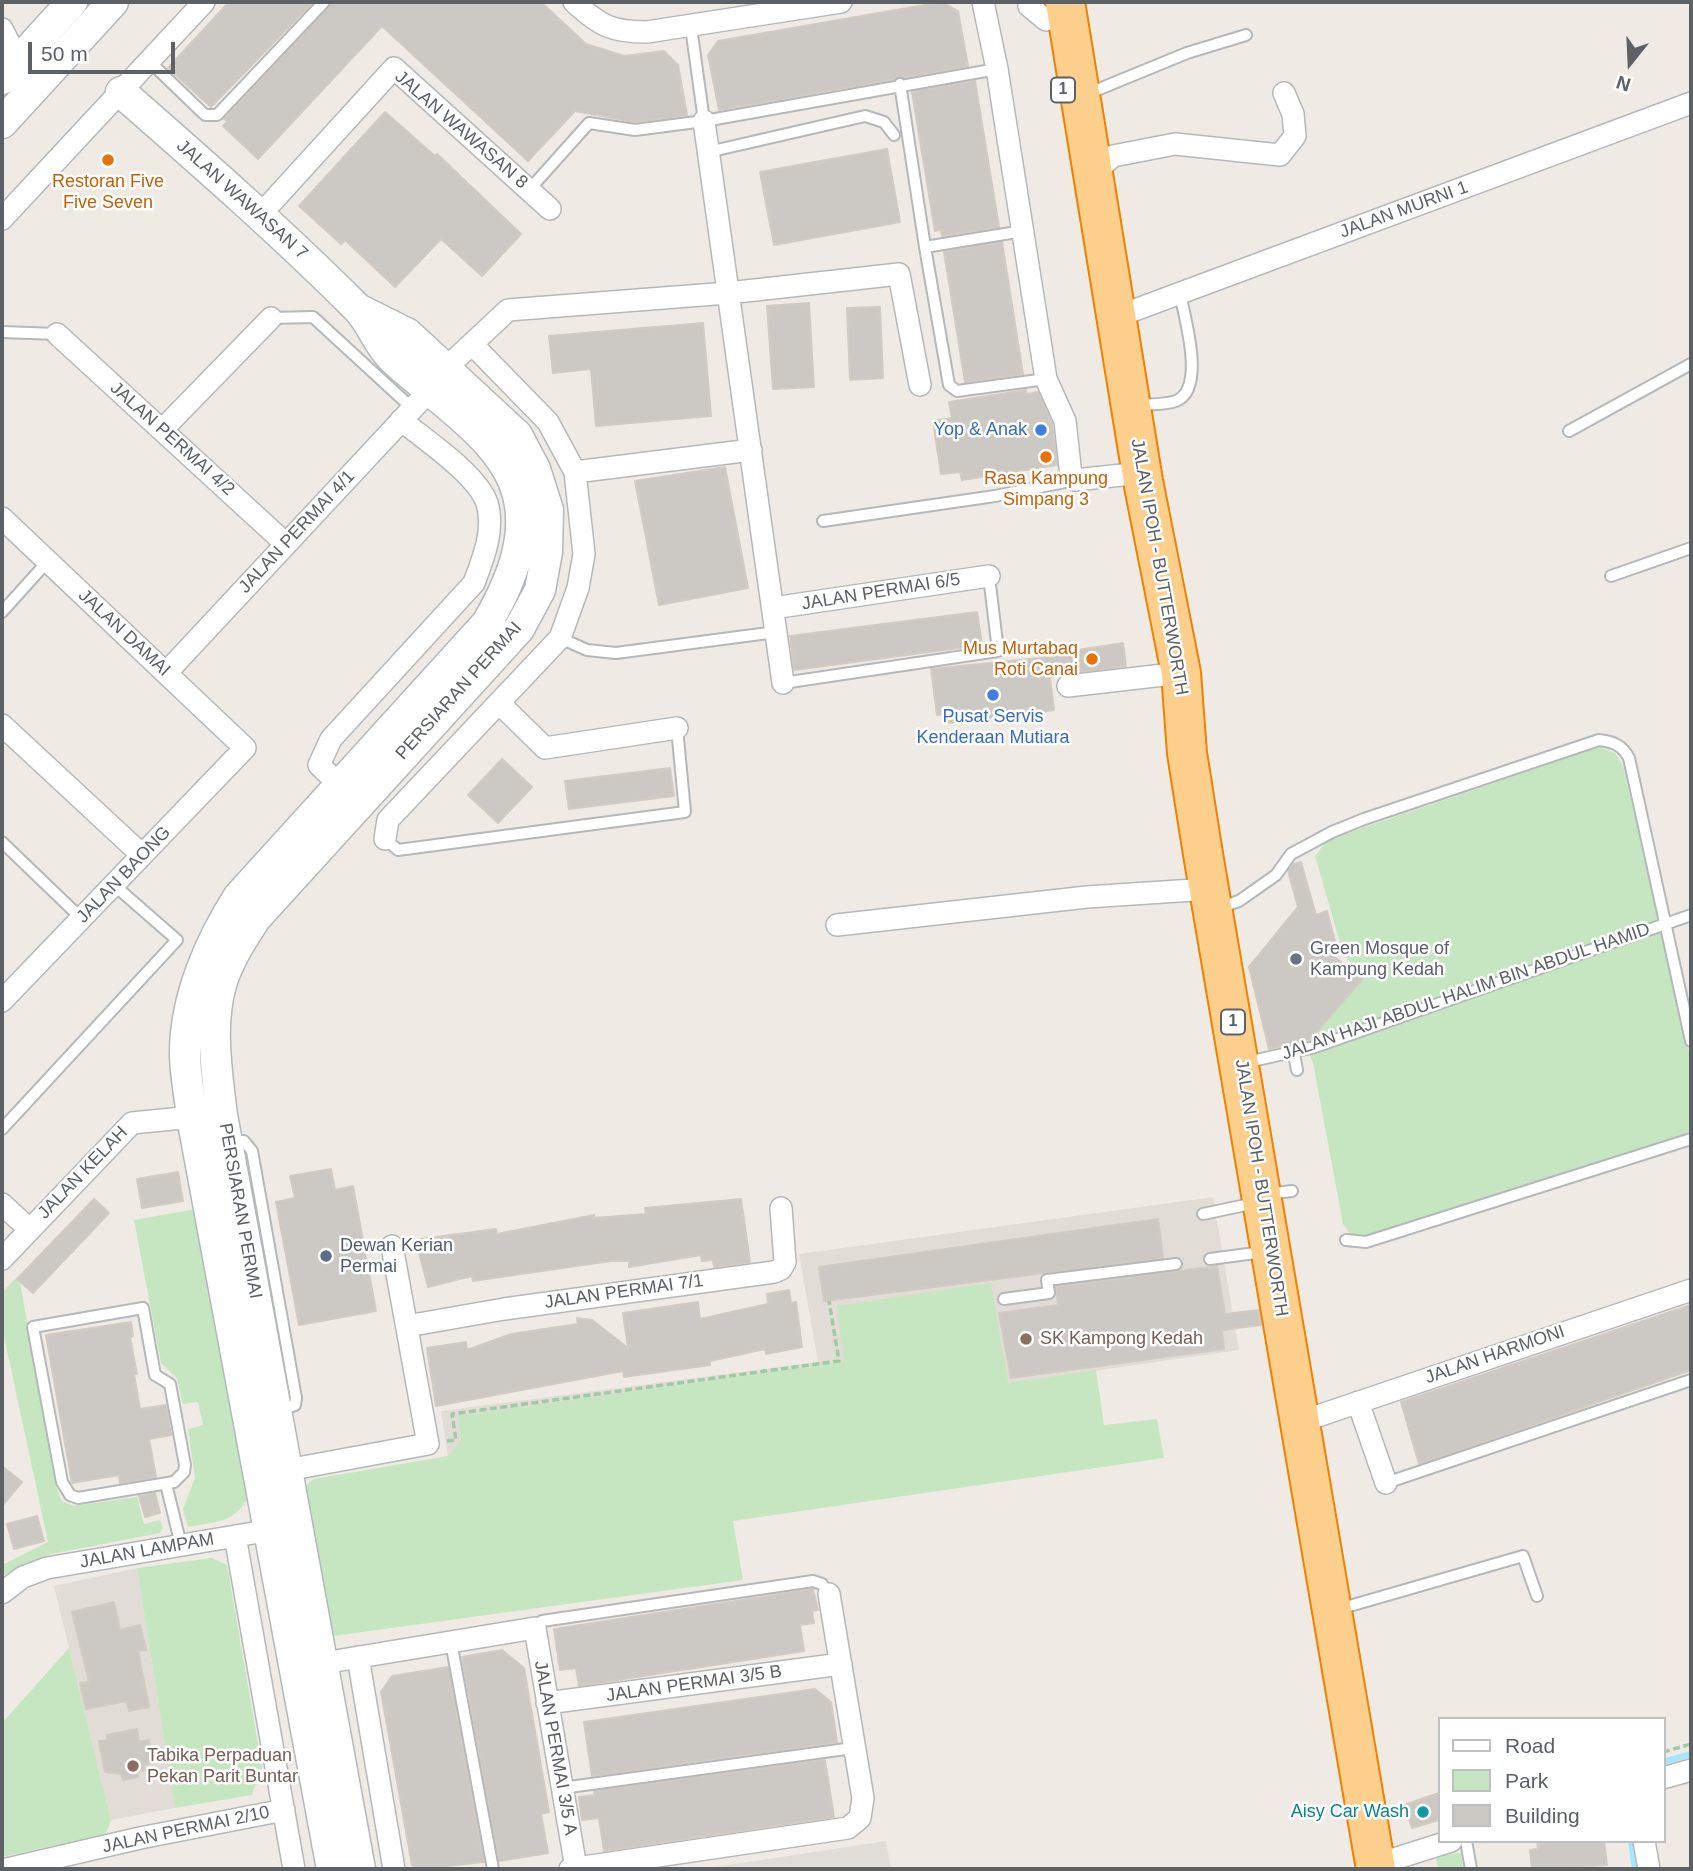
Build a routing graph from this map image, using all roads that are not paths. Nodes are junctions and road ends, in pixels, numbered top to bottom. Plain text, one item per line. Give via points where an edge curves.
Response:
1 (72, 2) edge
2 (113, 2) edge
3 (204, 2) edge
4 (324, 2) edge
5 (574, 2) edge
6 (841, 2) edge
7 (983, 2) edge
8 (1046, 6) edge
9 (782, 7) edge
10 (691, 27) junction
11 (2, 29) edge
12 (1246, 34) dead end
13 (149, 61) junction
14 (997, 69) junction
15 (10, 70) edge
16 (900, 84) junction
17 (121, 92) junction
18 (1284, 93) dead end
19 (1081, 97) junction
20 (1691, 103) edge
21 (704, 121) junction
22 (2, 123) edge
23 (894, 135) dead end
24 (708, 152) junction
25 (1111, 161) junction
26 (529, 190) junction
27 (550, 209) dead end
28 (261, 214) junction
29 (2, 219) edge
30 (1023, 231) junction
31 (925, 247) junction
32 (728, 293) junction
33 (1180, 293) junction
34 (360, 310) joint
35 (1116, 317) junction
36 (271, 318) joint
37 (2, 332) edge
38 (57, 334) joint
39 (472, 344) junction
40 (1691, 364) edge
41 (1046, 379) junction
42 (920, 385) dead end
43 (422, 397) junction
44 (1130, 405) junction
45 (162, 430) junction
46 (1569, 431) dead end
47 (751, 450) junction
48 (575, 472) junction
49 (1141, 473) junction
50 (1076, 481) junction
51 (2, 518) edge
52 (824, 520) dead end
53 (286, 544) junction
54 (1691, 548) edge
55 (48, 561) junction
56 (989, 576) joint
57 (1611, 576) dead end
58 (773, 608) junction
59 (2, 612) edge
60 (776, 632) junction
61 (560, 638) junction
62 (166, 673) junction
63 (1181, 673) junction
64 (783, 682) joint
65 (1068, 687) dead end
66 (500, 704) junction
67 (2, 725) edge
68 (677, 728) joint
69 (245, 748) joint
70 (349, 794) junction
71 (385, 839) joint
72 (2, 842) edge
73 (142, 855) junction
74 (114, 885) junction
75 (1211, 899) junction
76 (1691, 915) edge
77 (82, 919) junction
78 (1665, 924) junction
79 (837, 925) dead end
80 (2, 1001) edge
81 (1691, 1041) edge
82 (1294, 1054) junction
83 (1241, 1064) junction
84 (1297, 1070) dead end
85 (192, 1117) junction
86 (225, 1128) junction
87 (2, 1129) edge
88 (1691, 1139) edge
89 (1273, 1196) junction
90 (2, 1204) edge
91 (781, 1209) dead end
92 (1203, 1214) dead end
93 (29, 1229) junction
94 (1346, 1240) dead end
95 (392, 1246) dead end
96 (1272, 1251) junction
97 (2, 1259) edge
98 (1210, 1259) dead end
99 (1176, 1264) dead end
100 (1691, 1290) edge
101 (1004, 1299) dead end
102 (407, 1326) junction
103 (1691, 1380) edge
104 (1358, 1402) junction
105 (1300, 1422) junction
106 (287, 1470) junction
107 (166, 1483) junction
108 (1386, 1483) joint
109 (299, 1525) junction
110 (269, 1530) junction
111 (235, 1536) junction
112 (181, 1545) junction
113 (2, 1593) edge
114 (829, 1594) joint
115 (1537, 1596) dead end
116 (1333, 1611) junction
117 (535, 1628) junction
118 (451, 1642) junction
119 (358, 1657) junction
120 (841, 1664) junction
121 (307, 1665) junction
122 (547, 1703) junction
123 (853, 1748) junction
124 (1691, 1770) edge
125 (1665, 1777) edge
126 (562, 1788) junction
127 (284, 1810) junction
128 (1445, 1843) edge
129 (1466, 1843) edge
130 (1644, 1843) edge
131 (32, 1867) edge
132 (1375, 1867) edge
133 (7, 1869) edge
134 (294, 1869) edge
135 (332, 1869) edge
136 (360, 1869) edge
137 (394, 1869) edge
138 (493, 1869) edge
139 (573, 1869) edge
140 (1471, 1869) edge
141 (1649, 1869) edge

1 - 15 street
2 - 22 street
3 - 13 street
4 - 13 lane via 217,115 205,115
5 - 10 street via 597,22 619,32
6 - 9 street
7 - 14 street
8 - 19 highway, JALAN IPOH - BUTTERWORTH / 1
8 - 25 highway, JALAN IPOH - BUTTERWORTH / 1 via 1056,66
9 - 10 street
10 - 21 lane
11 - 15 street
12 - 19 lane via 1186,53
13 - 17 street
14 - 16 lane
14 - 30 street
16 - 21 lane
16 - 31 lane
17 - 28 street, JALAN WAWASAN 7
17 - 29 street
18 - 25 street via 1293,114 1294,136 1280,155 1184,143
19 - 25 highway, JALAN IPOH - BUTTERWORTH / 1
20 - 33 street, JALAN MURNI 1
21 - 24 street
21 - 26 lane via 635,130 589,123
23 - 24 lane via 884,122 865,117
24 - 32 street
25 - 35 highway, JALAN IPOH - BUTTERWORTH / 1
26 - 27 street, JALAN WAWASAN 8
26 - 28 street, JALAN WAWASAN 8 via 394,68
28 - 34 street, JALAN WAWASAN 7
30 - 31 lane
30 - 41 street
31 - 41 lane via 952,389
32 - 39 street, JALAN PERMAI 4/1 via 508,310
32 - 42 street, JALAN PERMAI 4/1 via 899,274
32 - 47 street
33 - 35 street, JALAN MURNI 1
33 - 44 lane via 1194,378 1186,395 1175,402
34 - 43 street, PERSIARAN PERMAI
35 - 44 highway, JALAN IPOH - BUTTERWORTH / 1
36 - 43 lane via 313,317
36 - 45 street
37 - 38 lane
38 - 45 street, JALAN PERMAI 4/2
39 - 43 street, JALAN PERMAI 4/1
39 - 48 street via 548,422
40 - 46 lane
41 - 50 street via 1065,421 1071,476
43 - 53 street, JALAN PERMAI 4/1
43 - 70 street via 486,503 485,553 474,583 331,738 319,765
43 - 70 street, PERSIARAN PERMAI via 494,448 514,483 521,518 517,556 505,592 487,623
44 - 49 highway, JALAN IPOH - BUTTERWORTH / 1
45 - 53 street, JALAN PERMAI 4/2
47 - 48 street
47 - 58 street
48 - 61 street via 584,554 578,588
49 - 50 street
49 - 63 highway, JALAN IPOH - BUTTERWORTH / 1
50 - 52 lane
51 - 55 street, JALAN DAMAI
53 - 62 street, JALAN PERMAI 4/1
54 - 57 lane
55 - 59 lane
55 - 62 street, JALAN DAMAI
56 - 58 street, JALAN PERMAI 6/5
56 - 64 lane via 998,651
58 - 60 street
60 - 61 lane via 616,653 587,650
60 - 64 street
61 - 66 street
62 - 69 street, JALAN DAMAI
63 - 65 street
63 - 75 highway, JALAN IPOH - BUTTERWORTH / 1 via 1187,753
66 - 68 street via 545,748
66 - 71 street via 388,820
67 - 73 street
68 - 71 lane via 685,812 398,850
69 - 73 street, JALAN BAONG
70 - 85 street, PERSIARAN PERMAI via 239,896 217,932 190,1010 185,1053
70 - 86 street, PERSIARAN PERMAI via 255,919 227,968 217,1010 215,1058
72 - 77 lane
73 - 74 street, JALAN BAONG
74 - 77 street, JALAN BAONG
74 - 87 lane via 177,940
75 - 78 lane via 1239,901 1276,875 1291,854 1332,832 1599,740 1624,748 1629,758
75 - 79 street via 1087,897
75 - 83 highway, JALAN IPOH - BUTTERWORTH / 1
76 - 78 lane, JALAN HAJI ABDUL HALIM BIN ABDUL HAMID
77 - 80 street, JALAN BAONG
78 - 81 lane
78 - 82 lane, JALAN HAJI ABDUL HALIM BIN ABDUL HAMID
82 - 83 lane, JALAN HAJI ABDUL HALIM BIN ABDUL HAMID
82 - 84 lane
83 - 89 highway, JALAN IPOH - BUTTERWORTH / 1
85 - 86 street, JALAN KELAH
85 - 93 street, JALAN KELAH via 132,1123
85 - 110 street, PERSIARAN PERMAI
86 - 106 street, PERSIARAN PERMAI
88 - 94 lane via 1366,1242
89 - 92 lane
89 - 96 highway, JALAN IPOH - BUTTERWORTH / 1
90 - 93 street
91 - 102 street, JALAN PERMAI 7/1 via 785,1262 774,1272 504,1308
93 - 97 street, JALAN KELAH
95 - 102 street
96 - 98 lane
96 - 105 highway, JALAN IPOH - BUTTERWORTH / 1
99 - 101 lane via 1047,1280 1049,1293
100 - 104 street, JALAN HARMONI
102 - 106 street via 428,1444
103 - 108 lane
104 - 105 street, JALAN HARMONI
104 - 108 street
105 - 116 highway, JALAN IPOH - BUTTERWORTH / 1
106 - 109 street, PERSIARAN PERMAI
107 - 107 lane via 78,1498 70,1495 62,1482 33,1327 143,1308 155,1375 170,1384 185,1465 179,1479
107 - 112 lane
109 - 110 street, JALAN LAMPAM
109 - 121 street, PERSIARAN PERMAI
110 - 111 street, JALAN LAMPAM
110 - 121 street, PERSIARAN PERMAI
111 - 112 street, JALAN LAMPAM
111 - 127 street
112 - 113 street, JALAN LAMPAM via 47,1568 23,1577
114 - 117 lane via 813,1581 542,1621
114 - 120 street
115 - 116 lane via 1523,1556
116 - 132 highway, JALAN IPOH - BUTTERWORTH / 1
117 - 118 street
117 - 122 street, JALAN PERMAI 3/5 A
118 - 119 street
118 - 138 lane
119 - 121 street
119 - 137 street
120 - 122 street, JALAN PERMAI 3/5 B
120 - 123 street
121 - 135 street, PERSIARAN PERMAI
121 - 136 street, PERSIARAN PERMAI
122 - 126 street, JALAN PERMAI 3/5 A
123 - 126 lane
123 - 139 street via 863,1798 860,1818 848,1828
124 - 125 street
126 - 139 street, JALAN PERMAI 3/5 A
127 - 131 street, JALAN PERMAI 2/10 via 140,1838
127 - 134 street
128 - 132 street
129 - 140 lane
130 - 141 street
131 - 133 street, JALAN PERMAI 2/10

